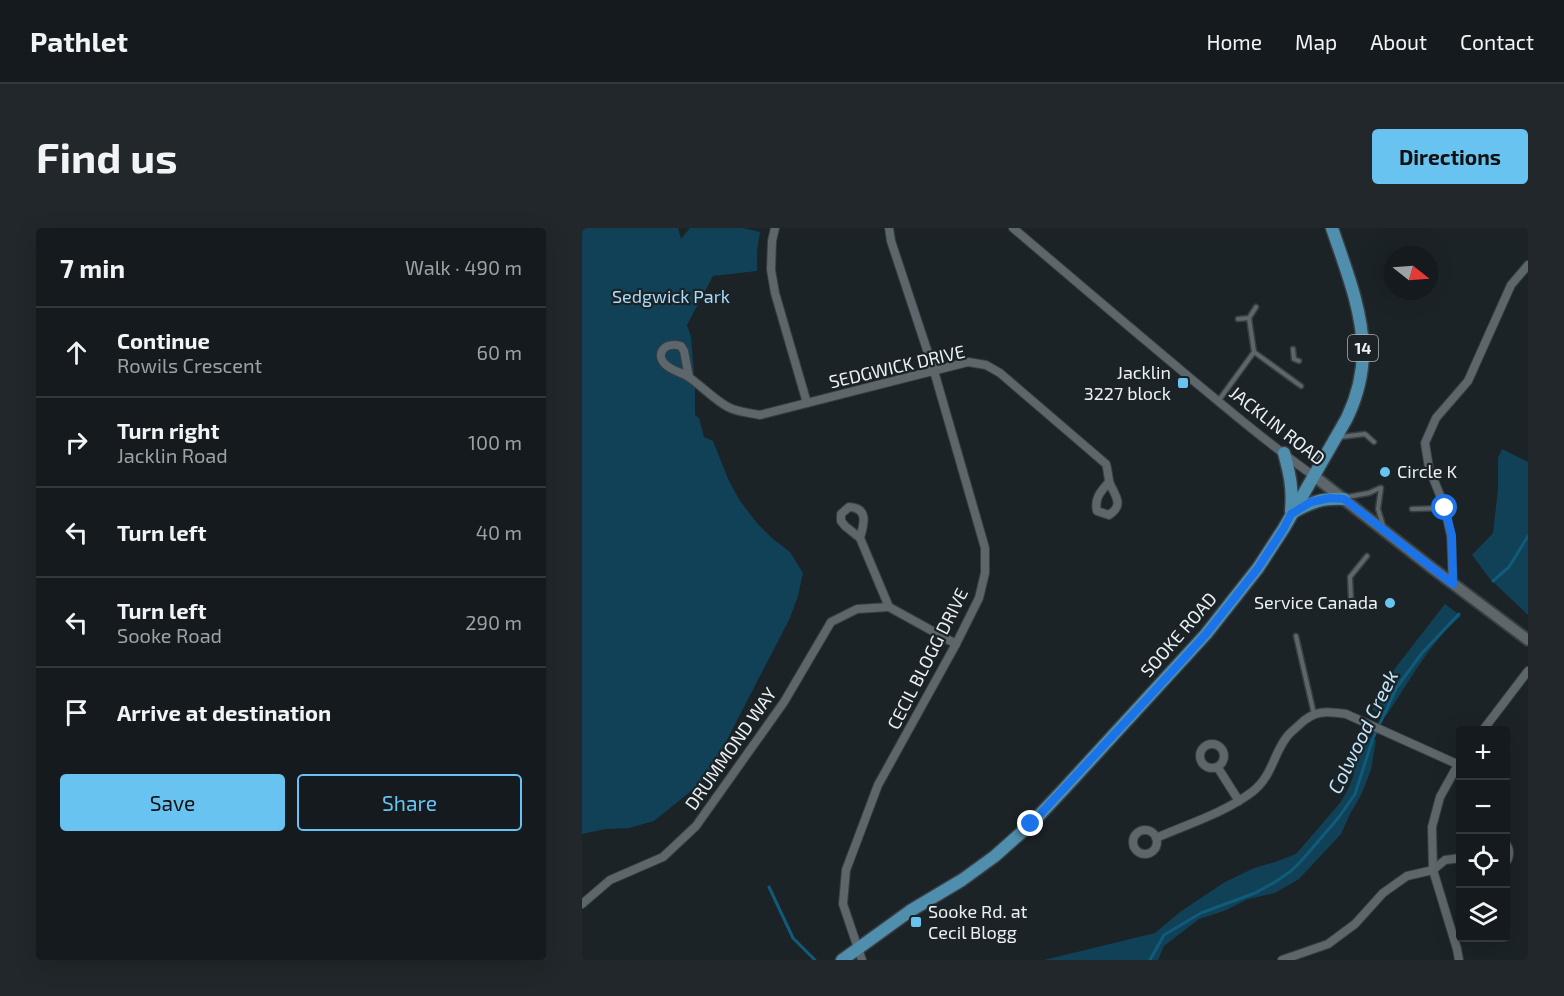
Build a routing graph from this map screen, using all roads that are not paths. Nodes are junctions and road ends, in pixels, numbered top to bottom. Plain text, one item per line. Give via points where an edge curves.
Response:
1 (775, 228) edge
2 (889, 228) edge
3 (1013, 228) edge
4 (1332, 228) edge
5 (1528, 265) edge
6 (1256, 307) dead end
7 (1249, 318) junction
8 (1238, 319) dead end
9 (1293, 349) dead end
10 (1254, 352) junction
11 (1299, 361) dead end
12 (934, 371) junction
13 (689, 377) junction
14 (1301, 386) dead end
15 (1218, 400) junction
16 (807, 403) junction
17 (1336, 437) junction
18 (1374, 442) dead end
19 (1284, 453) junction
20 (1314, 476) junction
21 (1109, 482) dead end
22 (1343, 498) junction
23 (1445, 508) junction
24 (1412, 509) dead end
25 (1291, 514) junction
26 (1384, 530) junction
27 (860, 538) dead end
28 (1367, 556) dead end
29 (1453, 584) junction
30 (1359, 606) dead end
31 (889, 607) junction
32 (1296, 636) dead end
33 (1528, 640) edge
34 (956, 644) junction
35 (1528, 671) edge
36 (1314, 715) junction
37 (1486, 726) edge
38 (1456, 761) edge
39 (1218, 768) dead end
40 (1456, 768) edge
41 (1239, 801) junction
42 (1156, 838) dead end
43 (1456, 859) edge
44 (1433, 870) junction
45 (582, 904) edge
46 (860, 954) edge
47 (842, 960) edge
48 (1282, 960) edge
49 (1459, 960) edge

1 - 16 street via 771,270 775,293
2 - 12 street, CECIL BLOGG DRIVE
3 - 15 street, JACKLIN ROAD
4 - 17 main road, SOOKE ROAD / 14 via 1354,298 1363,351 1354,402
5 - 23 street via 1511,285 1468,381 1436,418 1425,443 1429,468
6 - 7 lane
7 - 8 lane
7 - 10 lane
9 - 11 lane via 1294,359
10 - 14 lane
10 - 15 lane
12 - 16 street, SEDGWICK DRIVE
12 - 21 street, SEDGWICK DRIVE via 968,362 986,365 1000,373 1107,464
12 - 34 street, CECIL BLOGG DRIVE via 985,548 979,598
13 - 13 street, SEDGWICK DRIVE via 681,346 666,346 662,351 664,364
13 - 16 street, SEDGWICK DRIVE via 729,408 760,415
15 - 19 street, JACKLIN ROAD
17 - 18 lane via 1365,434
17 - 20 main road, SOOKE ROAD / 14
19 - 20 street, JACKLIN ROAD
19 - 25 main road via 1293,494
20 - 22 main road, JACKLIN ROAD
20 - 25 main road, SOOKE ROAD / 14
22 - 25 main road via 1311,502
22 - 26 main road, JACKLIN ROAD
22 - 26 lane via 1381,488 1378,509
23 - 24 lane
23 - 29 street via 1452,536
25 - 46 main road, SOOKE ROAD / 14 via 1258,568 1206,634 1031,824 962,880 910,911
26 - 29 main road, JACKLIN ROAD
27 - 31 street
28 - 30 lane via 1350,577 1351,599
29 - 33 main road, JACKLIN ROAD
31 - 34 street
31 - 45 street, DRUMMOND WAY via 856,609 831,622 784,702 696,826 663,857 610,880
32 - 36 lane
34 - 46 street, CECIL BLOGG DRIVE via 878,785 846,870 843,904
35 - 37 street
36 - 38 street via 1325,711 1346,714
36 - 41 street via 1285,739 1269,773
39 - 41 street
40 - 44 street via 1440,797 1432,827
41 - 42 street
43 - 44 street via 1444,860
44 - 48 street via 1407,876 1328,944
44 - 49 street
46 - 47 main road, SOOKE ROAD / 14

